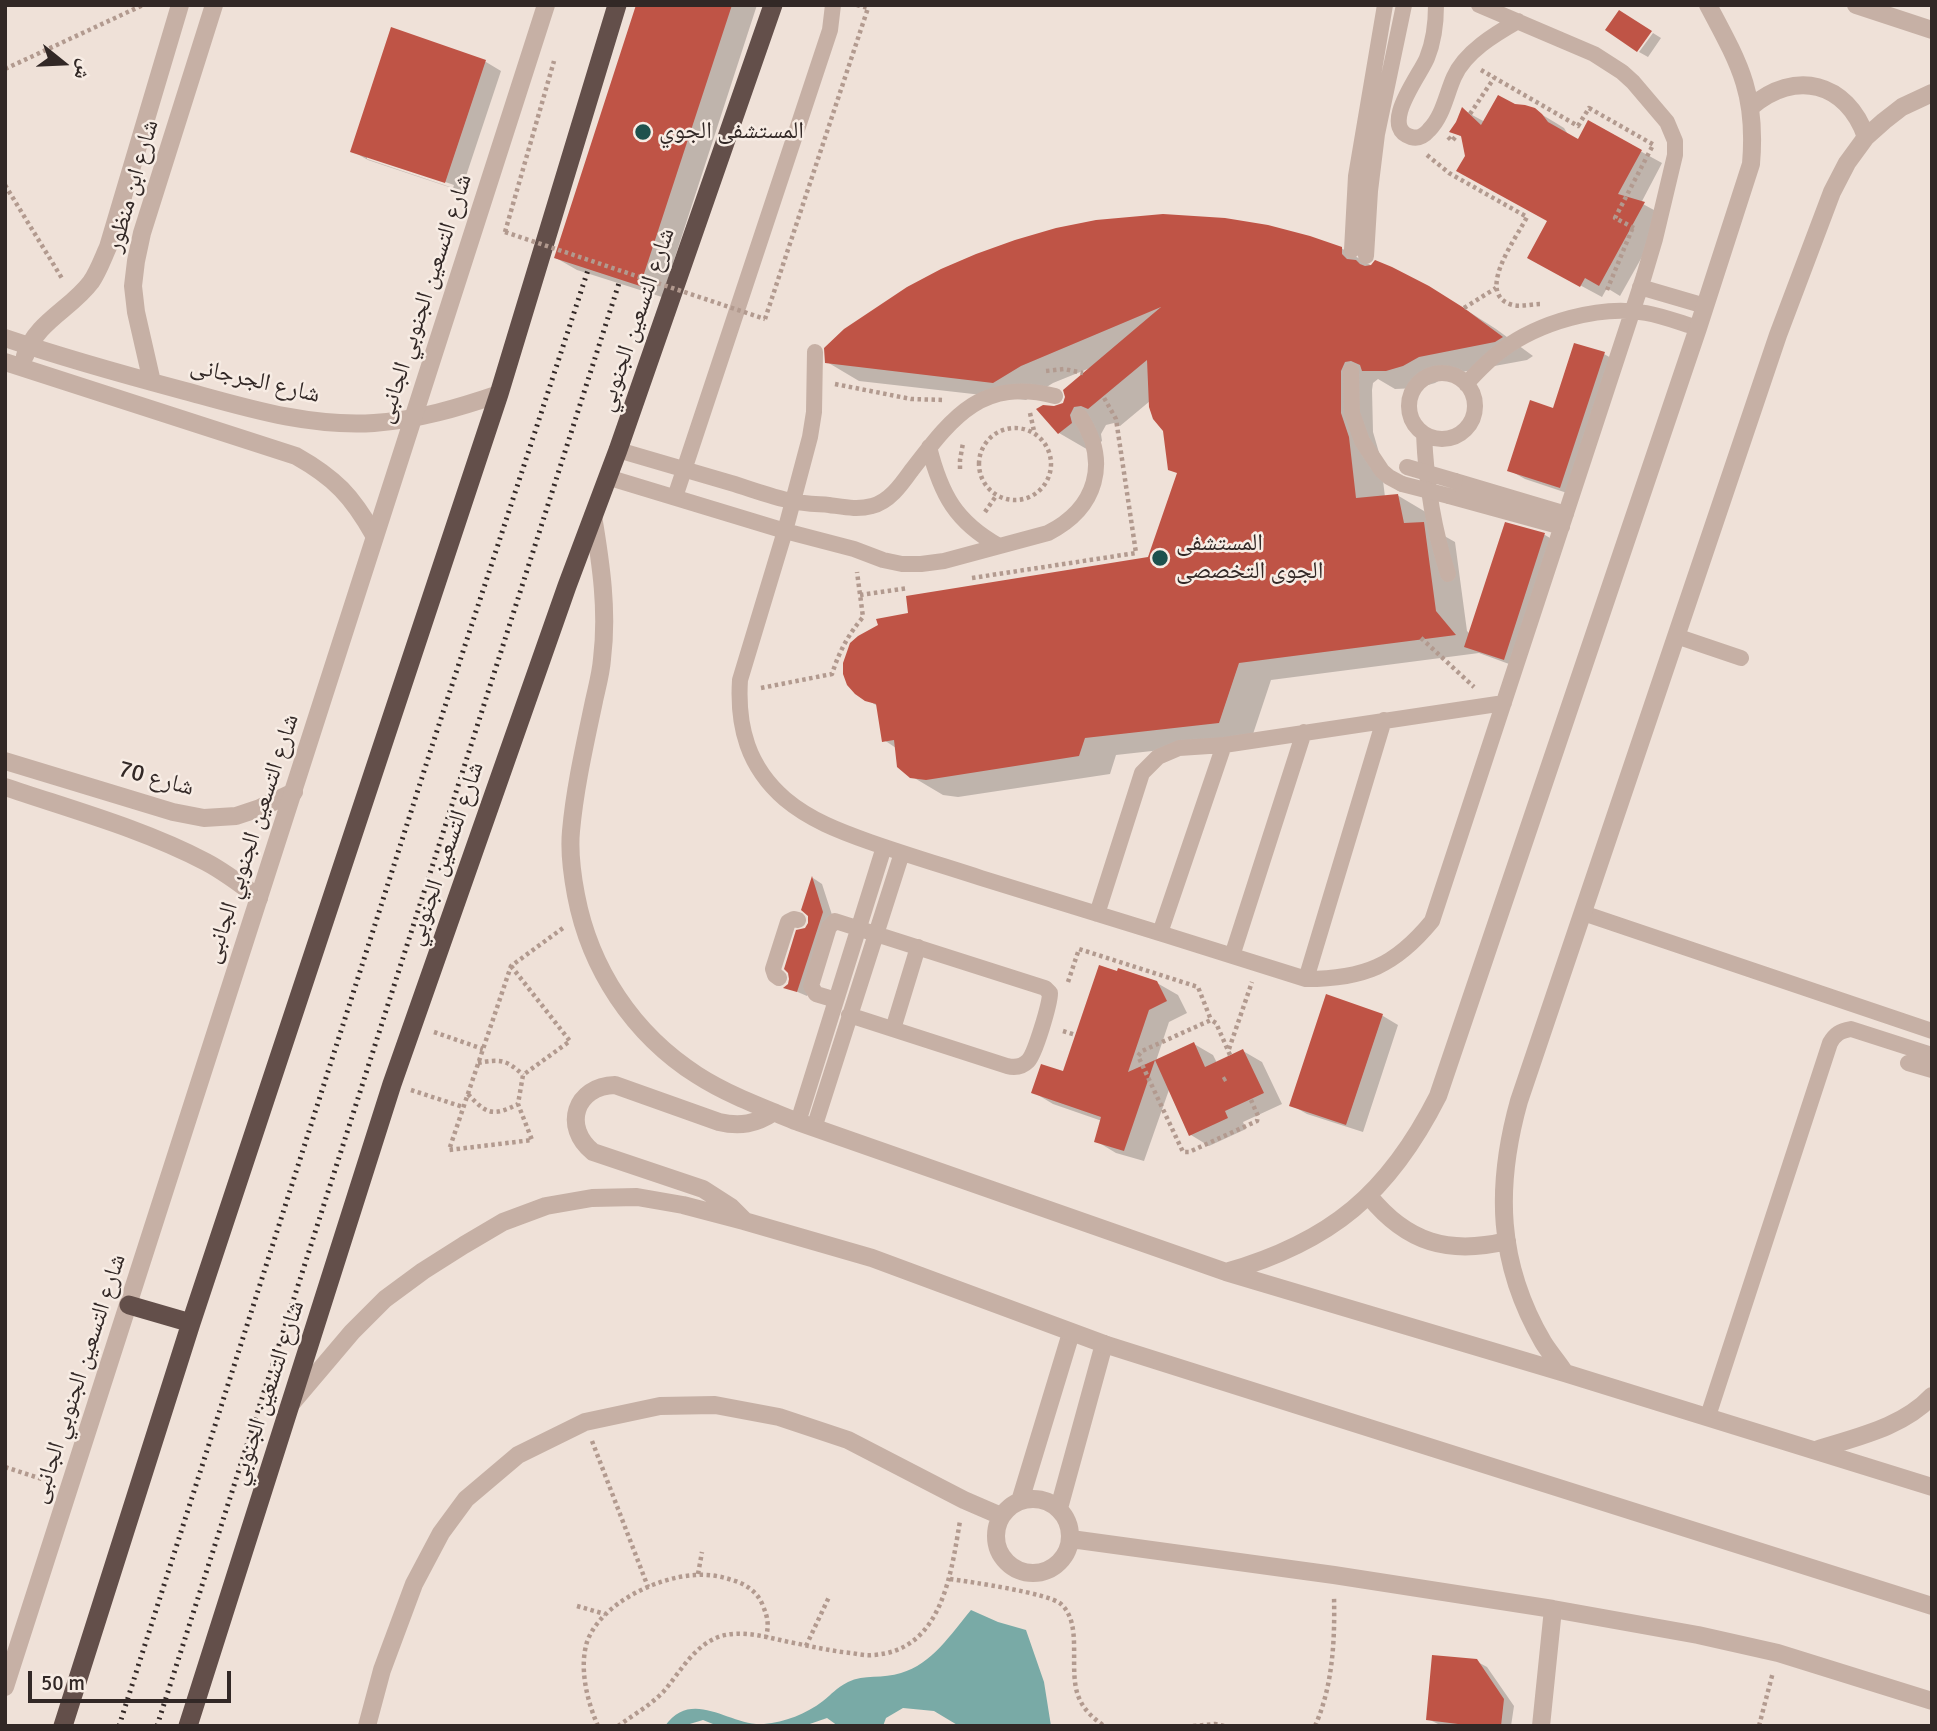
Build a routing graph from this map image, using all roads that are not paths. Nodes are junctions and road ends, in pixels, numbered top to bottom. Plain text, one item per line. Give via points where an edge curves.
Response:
1 (180, 5) edge
2 (214, 5) edge
3 (545, 5) edge
4 (617, 5) edge
5 (774, 5) edge
6 (834, 5) edge
7 (1385, 5) edge
8 (1404, 5) edge
9 (1436, 5) edge
10 (1479, 5) edge
11 (1708, 5) edge
12 (1856, 5) edge
13 (1518, 21) junction
14 (1932, 30) edge
15 (1441, 68) junction
16 (1932, 93) edge
17 (1751, 107) junction
18 (1866, 137) junction
19 (1640, 287) junction
20 (1705, 306) junction
21 (1632, 311) junction
22 (1698, 328) junction
23 (5, 338) edge
24 (28, 346) junction
25 (815, 352) dead end
26 (14, 365) edge
27 (1351, 371) dead end
28 (152, 383) junction
29 (1466, 384) junction
30 (499, 394) junction
31 (1055, 397) dead end
32 (1080, 416) dead end
33 (413, 418) junction
34 (1424, 434) junction
35 (929, 447) junction
36 (618, 450) junction
37 (1378, 463) junction
38 (684, 469) junction
39 (607, 477) junction
40 (1452, 489) junction
41 (675, 497) junction
42 (793, 501) junction
43 (593, 516) junction
44 (1564, 521) junction
45 (785, 531) junction
46 (374, 535) junction
47 (999, 546) junction
48 (1448, 574) dead end
49 (1676, 636) junction
50 (1741, 658) dead end
51 (1504, 703) junction
52 (1384, 720) junction
53 (1304, 733) junction
54 (1224, 745) junction
55 (5, 761) edge
56 (5, 787) edge
57 (294, 792) junction
58 (884, 847) junction
59 (902, 853) junction
60 (259, 898) junction
61 (1583, 913) junction
62 (1097, 914) junction
63 (797, 920) dead end
64 (859, 928) junction
65 (1160, 933) junction
66 (875, 934) junction
67 (918, 947) junction
68 (1232, 956) junction
69 (779, 978) dead end
70 (1306, 979) junction
71 (836, 1000) junction
72 (849, 1015) junction
73 (893, 1029) junction
74 (1932, 1031) edge
75 (1932, 1055) edge
76 (1908, 1063) dead end
77 (1932, 1070) edge
78 (774, 1112) junction
79 (806, 1125) junction
80 (1369, 1196) junction
81 (744, 1221) junction
82 (1507, 1241) junction
83 (1226, 1272) junction
84 (128, 1304) junction
85 (191, 1323) junction
86 (1071, 1333) junction
87 (1104, 1344) junction
88 (1565, 1373) junction
89 (1932, 1396) edge
90 (291, 1404) junction
91 (1708, 1416) junction
92 (1816, 1450) junction
93 (1932, 1487) edge
94 (1020, 1501) junction
95 (1059, 1508) junction
96 (1002, 1516) junction
97 (1071, 1539) junction
98 (1932, 1606) edge
99 (1553, 1609) junction
100 (5, 1687) edge
101 (1932, 1701) edge
102 (63, 1726) edge
103 (188, 1726) edge
104 (367, 1726) edge
105 (1541, 1726) edge

1 - 24 street, شارع ابن منظور via 108,247 91,282
2 - 28 street, شارع ابن منظور via 136,261 136,312
3 - 33 street, شارع التسعين الجنوبي الجانبى
4 - 30 highway
5 - 36 highway, شارع التسعين الجنوبي
6 - 38 lane via 830,30
7 - 8 lane via 1356,176 1359,253
9 - 15 lane
10 - 13 lane
11 - 17 street via 1736,58
12 - 14 street
13 - 15 lane via 1466,60
13 - 19 lane via 1594,54 1627,77 1667,122 1675,155
15 - 15 lane via 1419,76 1406,94 1399,121 1407,136 1421,137 1442,109
16 - 18 street via 1902,107
17 - 18 street via 1775,90 1818,87 1854,110
17 - 20 street via 1751,164
18 - 49 street via 1832,192 1778,335
19 - 20 lane
19 - 21 lane
20 - 22 street
21 - 22 lane
21 - 29 lane via 1593,313 1538,329 1504,348
21 - 44 lane
22 - 80 street via 1438,1096 1400,1161
23 - 24 street, شارع الجرجانى
24 - 26 street
24 - 28 street, شارع الجرجانى
25 - 42 lane via 813,424
26 - 46 street via 296,456 342,488
27 - 37 lane via 1356,428
28 - 33 street, شارع الجرجانى via 296,419 374,423
29 - 34 lane via 1475,408 1465,428 1446,438
29 - 34 lane via 1438,373 1418,383 1411,393 1410,416
30 - 33 street, شارع الجرجانى
30 - 85 highway
31 - 35 lane via 1018,390 984,399 954,419
32 - 47 lane via 1097,459 1094,482 1084,503 1062,526
33 - 46 street, شارع التسعين الجنوبي الجانبى
34 - 48 lane via 1434,527
35 - 42 lane via 896,490 876,505 853,509
35 - 47 lane via 952,507 965,523
36 - 38 lane
36 - 39 highway, شارع التسعين الجنوبي
37 - 40 lane, bridge via 1407,467
37 - 40 lane, bridge via 1402,484
38 - 41 lane
38 - 42 lane
39 - 41 lane
39 - 43 highway, شارع التسعين الجنوبي
40 - 44 lane
41 - 45 lane
42 - 45 lane
43 - 78 street via 605,608 602,659 571,835 580,916 606,979 646,1033 698,1076
43 - 90 highway, شارع التسعين الجنوبي via 412,1024
44 - 51 lane
45 - 47 lane via 902,564 944,561
45 - 58 lane via 740,680 746,741 767,781 799,810
46 - 57 street, شارع التسعين الجنوبي الجانبى
49 - 50 lane
49 - 61 street
51 - 52 lane
51 - 70 lane via 1432,920 1416,941 1374,970 1349,977
52 - 53 lane
52 - 70 lane
53 - 54 lane
53 - 68 lane
54 - 62 lane via 1179,748 1142,773
54 - 65 lane
55 - 57 street, شارع 70 via 204,818 236,816
56 - 60 street via 145,834 206,862
57 - 60 street, شارع التسعين الجنوبي الجانبى
58 - 59 lane
58 - 64 lane
59 - 62 lane
59 - 66 lane
60 - 84 street, شارع التسعين الجنوبي الجانبى
61 - 74 lane
61 - 82 street via 1509,1135 1503,1206
62 - 65 lane
63 - 69 lane via 790,920 787,926 773,969
64 - 66 lane
64 - 71 lane
64 - 71 lane via 835,921 823,929 811,986 806,987
65 - 68 lane
66 - 67 lane
66 - 72 lane
67 - 73 lane
67 - 73 lane via 1045,988 1051,996 1032,1054 1019,1066
68 - 70 lane
71 - 79 lane
72 - 73 lane
72 - 79 lane
75 - 91 lane via 1850,1029 1830,1043
76 - 77 lane
78 - 79 street
78 - 81 street via 756,1122 732,1125 605,1085 580,1103 576,1114 578,1136 593,1152 703,1189
79 - 83 street
80 - 82 street via 1395,1223 1428,1241 1467,1248
80 - 83 street via 1291,1249
81 - 86 street via 872,1258
81 - 90 street via 637,1198 592,1198 546,1206 503,1222 385,1299
82 - 88 street via 1527,1311
83 - 88 street
84 - 85 highway
84 - 100 street, شارع التسعين الجنوبي الجانبى
85 - 102 highway
86 - 87 street
86 - 94 street
87 - 95 street
87 - 98 street
88 - 91 street
89 - 92 street via 1892,1424
90 - 103 highway, شارع التسعين الجنوبي
91 - 92 street
92 - 93 street
94 - 95 street via 1033,1498
94 - 96 street
95 - 97 street
96 - 97 street via 996,1532 998,1549 1007,1563 1021,1572 1038,1574 1054,1568 1066,1555
96 - 104 street via 848,1440 779,1417 715,1405 660,1406 585,1422 518,1455 466,1499 441,1533 414,1584
97 - 99 street
99 - 101 street via 1736,1642
99 - 105 street

